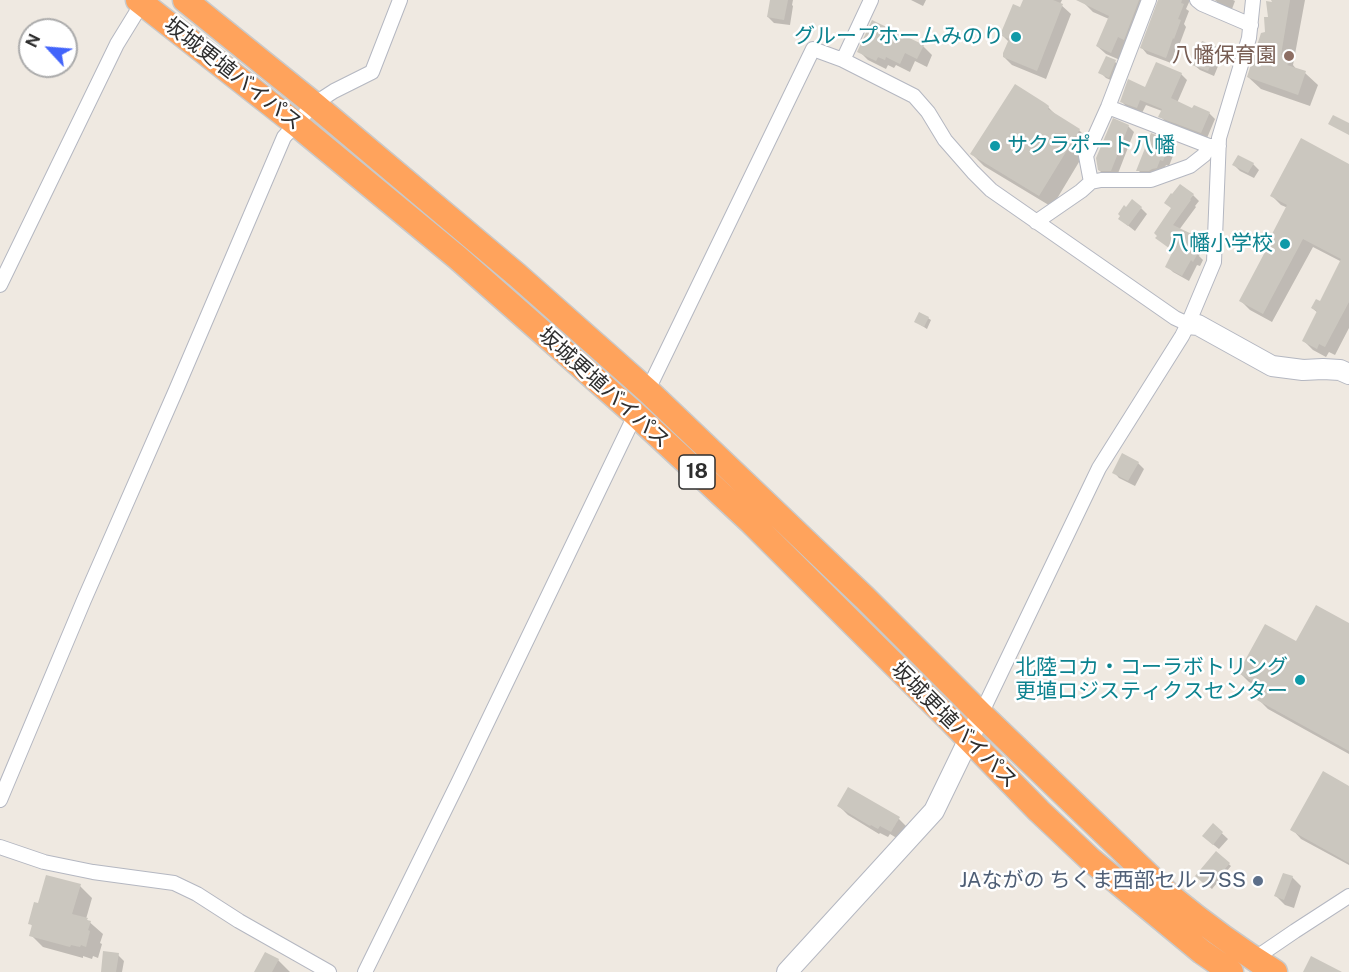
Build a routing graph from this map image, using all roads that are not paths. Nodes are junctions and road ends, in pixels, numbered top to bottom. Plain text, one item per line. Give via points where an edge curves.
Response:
1 (185, 0) edge
2 (400, 0) edge
3 (872, 0) edge
4 (1149, 0) edge
5 (1197, 0) edge
6 (1253, 0) edge
7 (142, 1) edge
8 (1251, 25) junction
9 (843, 60) junction
10 (314, 104) junction
11 (1108, 106) junction
12 (296, 124) junction
13 (1214, 146) junction
14 (1091, 182) junction
15 (1036, 222) junction
16 (0, 285) edge
17 (1188, 324) junction
18 (1349, 374) edge
19 (648, 391) junction
20 (635, 414) junction
21 (981, 714) junction
22 (969, 739) junction
23 (0, 800) edge
24 (0, 847) edge
25 (1349, 896) edge
26 (1265, 966) edge
27 (329, 972) edge
28 (365, 972) edge
29 (787, 972) edge
30 (1231, 972) edge

1 - 10 highway, 坂城更埴バイパス / 18
2 - 10 street via 372,72
3 - 9 street
4 - 11 street
5 - 8 street
6 - 8 street
7 - 12 highway, 坂城更埴バイパス / 18
7 - 16 street via 117,44
8 - 13 street
9 - 15 street via 914,96 945,140 991,190
9 - 19 street via 813,49
10 - 12 street
10 - 19 highway, 坂城更埴バイパス / 18
11 - 13 street
11 - 14 street via 1086,156
12 - 20 highway, 坂城更埴バイパス / 18 via 458,258
12 - 23 street via 284,137
13 - 14 street via 1190,166 1151,180
13 - 17 street via 1214,262
14 - 15 street
15 - 17 street
17 - 18 street via 1198,325 1272,366 1340,370
17 - 21 street via 1099,468
19 - 20 street
19 - 21 highway, 坂城更埴バイパス / 18
20 - 22 highway, 坂城更埴バイパス / 18 via 750,521
20 - 28 street
21 - 22 street
21 - 26 highway, 坂城更埴バイパス / 18 via 1170,896
22 - 29 street via 934,811
22 - 30 highway, 坂城更埴バイパス / 18 via 1091,860
24 - 27 street via 44,862 174,883
25 - 26 street via 1295,931
26 - 30 street

